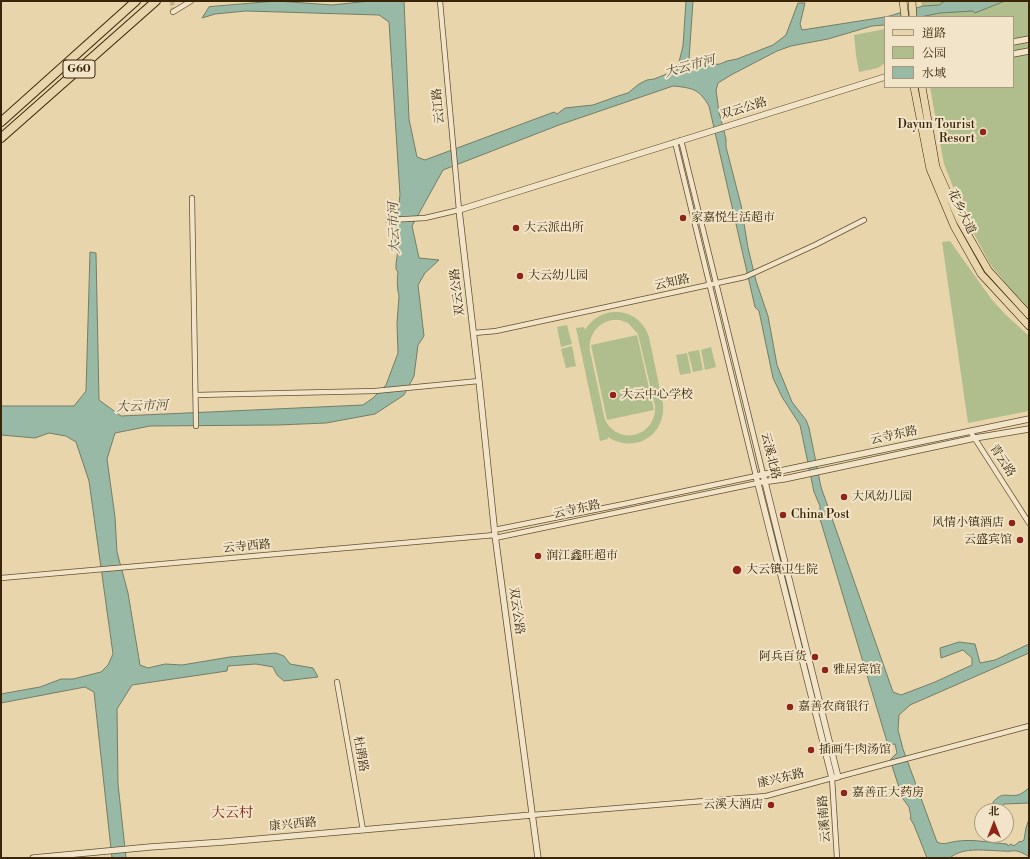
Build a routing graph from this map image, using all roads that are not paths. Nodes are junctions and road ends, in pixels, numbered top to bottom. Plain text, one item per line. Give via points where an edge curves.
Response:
1 (136, 1) edge
2 (156, 1) edge
3 (191, 1) edge
4 (440, 1) edge
5 (912, 1) edge
6 (904, 2) edge
7 (173, 12) dead end
8 (905, 16) edge
9 (913, 16) edge
10 (1029, 39) edge
11 (1014, 42) edge
12 (1029, 51) edge
13 (1014, 54) edge
14 (884, 77) edge
15 (914, 88) edge
16 (922, 88) edge
17 (1, 122) edge
18 (1, 138) edge
19 (678, 141) junction
20 (192, 198) dead end
21 (459, 210) junction
22 (388, 220) dead end
23 (864, 220) dead end
24 (716, 284) junction
25 (710, 285) junction
26 (1029, 315) edge
27 (1029, 326) edge
28 (474, 333) junction
29 (480, 381) junction
30 (196, 395) junction
31 (1029, 419) edge
32 (196, 426) dead end
33 (1029, 429) edge
34 (970, 431) junction
35 (975, 438) junction
36 (763, 474) junction
37 (756, 476) junction
38 (765, 482) junction
39 (758, 483) junction
40 (1029, 523) edge
41 (495, 534) junction
42 (1, 578) edge
43 (338, 682) dead end
44 (1029, 726) edge
45 (835, 778) junction
46 (532, 815) junction
47 (363, 830) junction
48 (33, 858) edge
49 (538, 858) edge
50 (837, 858) edge

1 - 17 highway, G60
2 - 18 highway, G60
3 - 7 street
4 - 21 street, 云江路
5 - 9 main road
6 - 8 main road
10 - 11 street
12 - 13 street
14 - 19 street, 双云公路
15 - 27 main road, 花乡大道 via 930,169 954,226 981,274
16 - 26 main road, 花乡大道 via 936,167 960,221 988,270
19 - 21 street, 双云公路
19 - 24 street, 云溪北路
19 - 25 street, 云溪北路
20 - 30 street
21 - 22 street via 425,218
21 - 28 street, 双云公路
23 - 24 street, 云知路 via 758,272
24 - 25 street, 云知路
24 - 36 street, 云溪北路
25 - 28 street, 云知路 via 496,331
25 - 37 street, 云溪北路
28 - 29 street, 双云公路
29 - 30 street via 375,391
29 - 41 street, 双云公路
30 - 32 street
31 - 34 street, 云寺东路
33 - 35 street, 云寺东路
34 - 35 street, 青云路
34 - 36 street, 云寺东路
35 - 38 street, 云寺东路
35 - 40 street, 青云路
36 - 37 street, 云寺东路
36 - 38 street, 云溪北路
37 - 39 street, 云溪北路
37 - 41 street, 云寺东路
38 - 39 street, 云寺东路
38 - 45 street, 云溪北路
39 - 41 street, 云寺东路
39 - 45 street, 云溪北路
41 - 42 street, 云寺西路
41 - 46 street, 双云公路
43 - 47 street, 杜鹃路
44 - 45 street, 康兴东路
45 - 46 street, 康兴东路 via 766,796
45 - 50 street, 云溪南路
46 - 47 street, 康兴西路
46 - 49 street, 双云公路
47 - 48 street, 康兴西路

